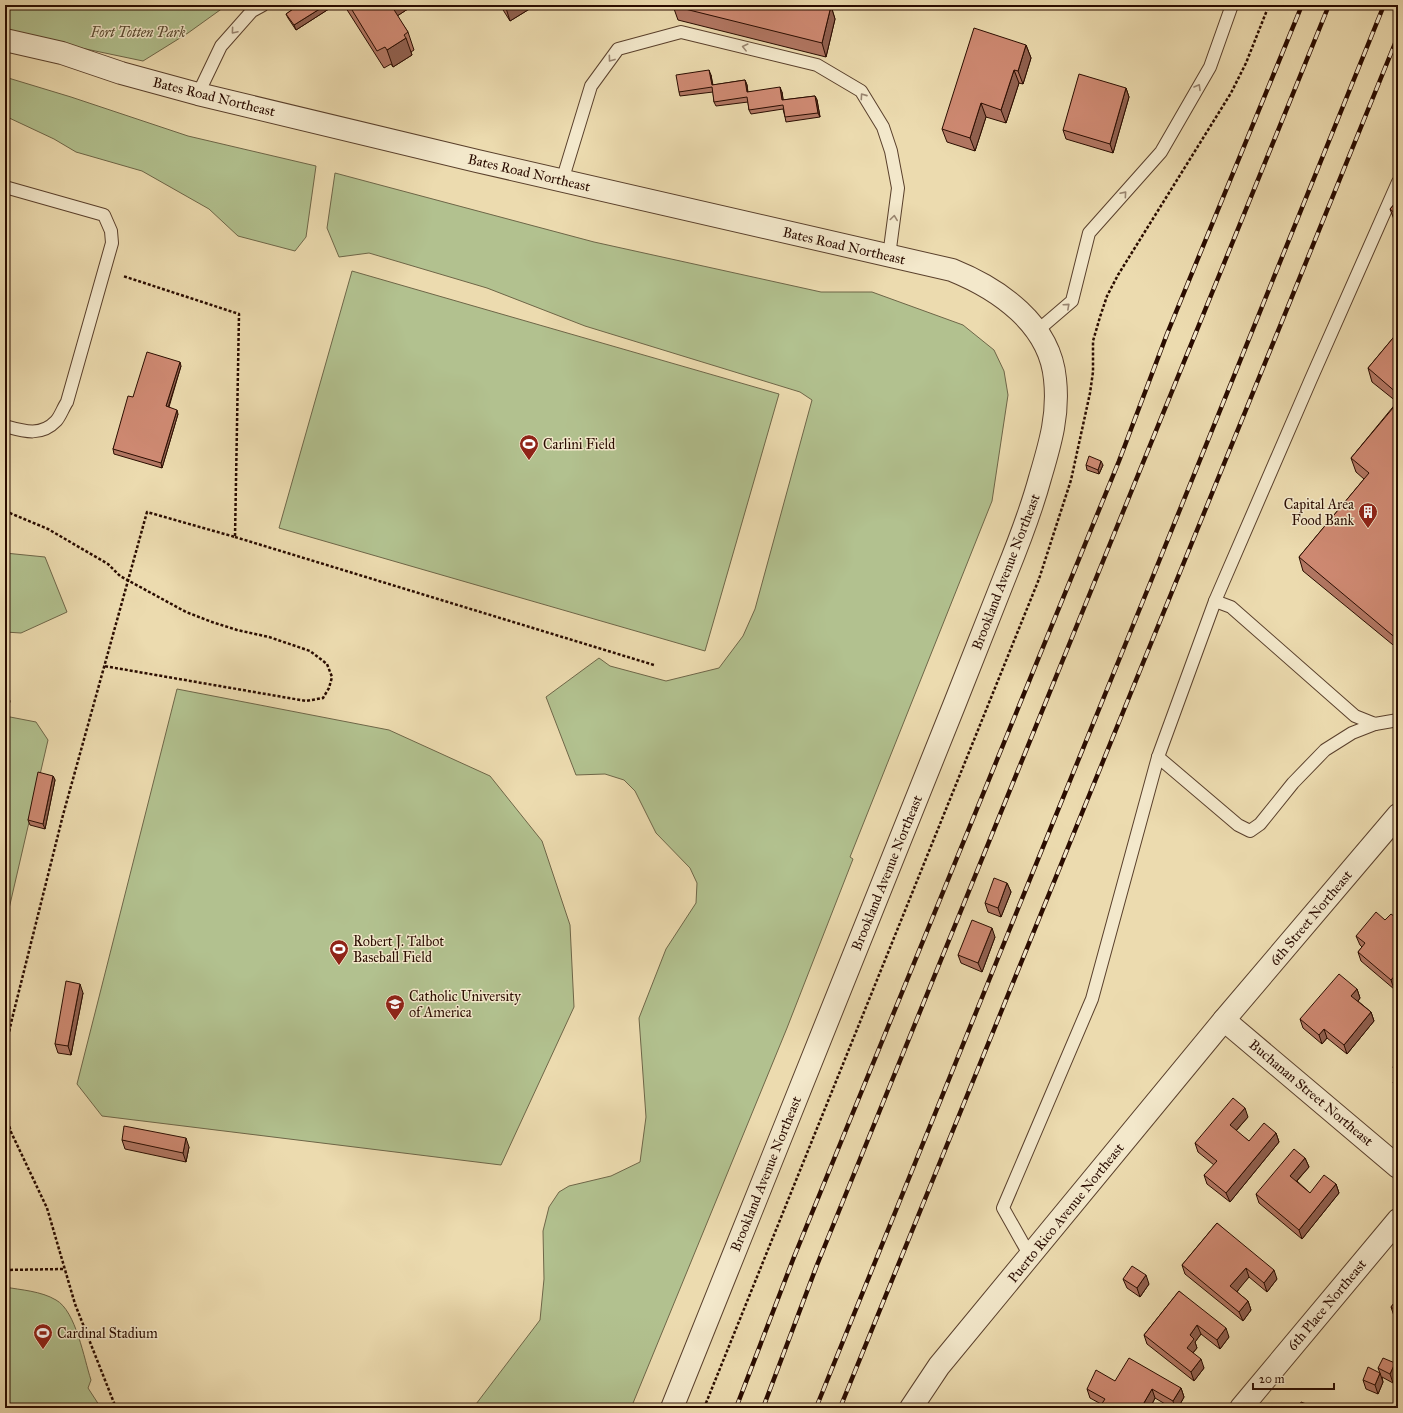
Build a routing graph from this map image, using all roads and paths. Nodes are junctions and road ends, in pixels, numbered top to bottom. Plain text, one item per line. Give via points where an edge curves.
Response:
1 (263, 5) edge
2 (1232, 5) edge
3 (5, 40) edge
4 (198, 94) junction
5 (562, 181) junction
6 (1398, 182) edge
7 (5, 187) edge
8 (889, 256) junction
9 (105, 270) junction
10 (1037, 332) junction
11 (5, 426) edge
12 (5, 511) edge
13 (235, 537) junction
14 (128, 580) junction
15 (1215, 601) junction
16 (654, 665) dead end
17 (104, 666) junction
18 (1398, 720) edge
19 (1375, 724) junction
20 (1158, 757) junction
21 (1398, 815) edge
22 (1224, 1020) junction
23 (5, 1051) edge
24 (5, 1112) edge
25 (1398, 1167) edge
26 (1398, 1220) edge
27 (1030, 1256) junction
28 (65, 1269) junction
29 (5, 1270) edge
30 (116, 1408) edge
31 (672, 1408) edge
32 (911, 1408) edge
33 (1241, 1408) edge

1 -> 4 lane via 252,11 222,46
10 -> 2 lane via 1072,301 1089,234 1161,152 1210,67
3 - 4 street, Bates Road Northeast via 62,53 128,75
4 - 5 street, Bates Road Northeast
5 - 8 street, Bates Road Northeast
8 -> 5 lane via 898,188 891,151 883,127 861,91 817,65 681,32 618,49 591,86
6 - 15 lane
7 - 9 lane via 104,215 111,231 112,243
8 - 10 street, Bates Road Northeast via 952,270 979,282 1014,307
9 - 11 lane via 67,402 56,421 44,430 29,432
9 - 13 path via 239,314
10 - 31 street, Brookland Avenue Northeast via 1051,357 1056,408 1052,441 1030,513
12 - 14 path via 48,529 108,564
13 - 14 path via 147,512
13 - 16 path
14 - 17 path
14 - 17 path via 186,612 310,651 327,664 332,677 329,688 323,698 306,702
15 - 19 lane via 1232,607 1355,716
15 - 20 lane
17 - 23 path via 63,814
18 - 19 lane
19 - 20 lane via 1352,733 1326,750 1293,783 1260,824 1250,831 1238,825
20 - 27 lane via 1092,999 1003,1208
21 - 22 street, 6th Street Northeast
22 - 25 street, Buchanan Street Northeast
22 - 27 street, Puerto Rico Avenue Northeast
24 - 28 path via 11,1132 47,1208
26 - 33 street, 6th Place Northeast
27 - 32 street, Puerto Rico Avenue Northeast via 939,1366
28 - 29 path
28 - 30 path via 75,1304

